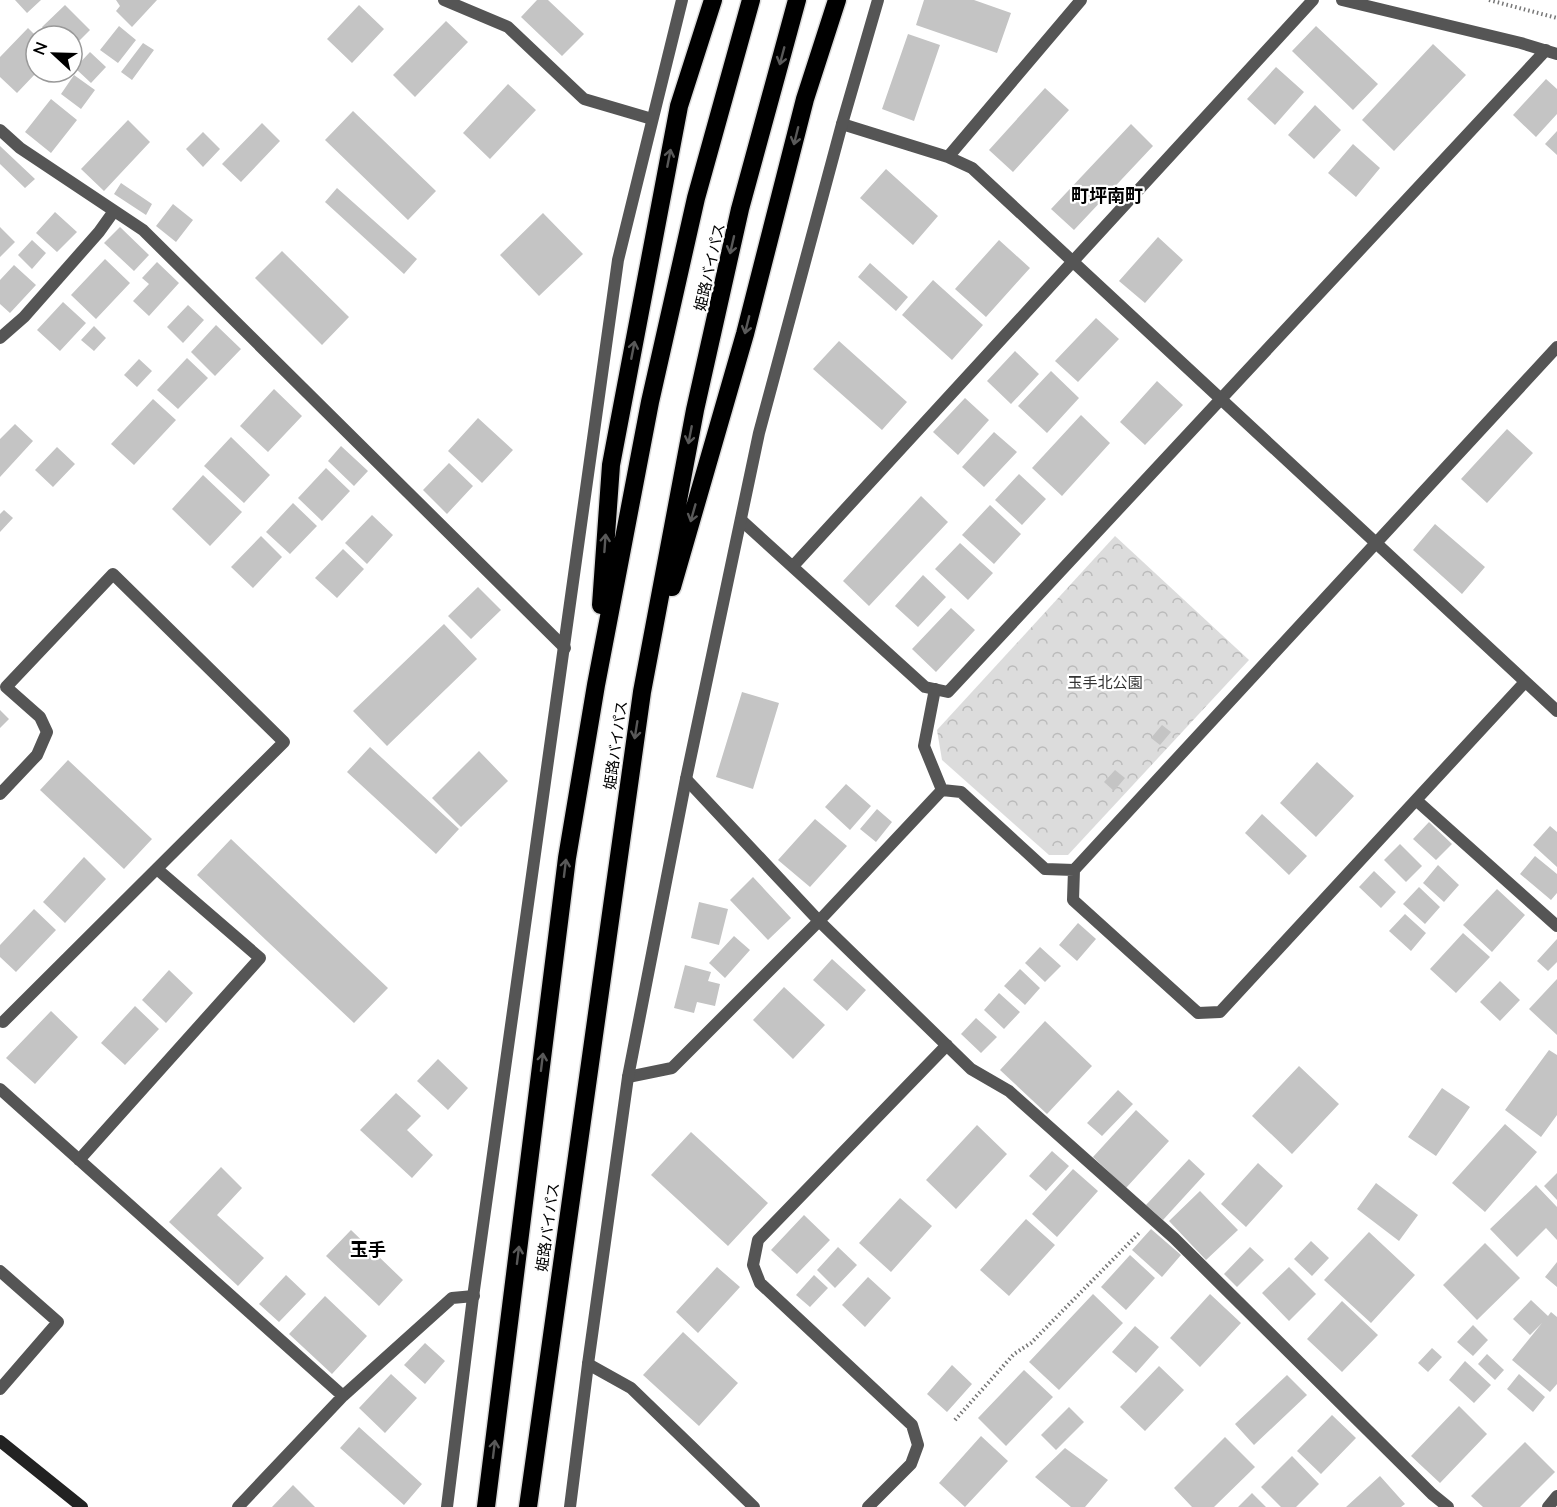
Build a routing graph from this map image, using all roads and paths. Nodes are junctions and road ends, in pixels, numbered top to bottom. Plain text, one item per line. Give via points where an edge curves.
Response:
1 (444, 0) edge
2 (682, 0) edge
3 (713, 0) edge
4 (752, 0) edge
5 (797, 0) edge
6 (837, 0) edge
7 (878, 0) edge
8 (1081, 0) edge
9 (1313, 0) edge
10 (1342, 0) edge
11 (1489, 0) edge
12 (1557, 18) edge
13 (1551, 52) edge
14 (652, 118) junction
15 (842, 124) junction
16 (0, 130) edge
17 (948, 157) junction
18 (114, 211) junction
19 (1072, 261) junction
20 (0, 338) edge
21 (1557, 347) edge
22 (1220, 399) junction
23 (741, 520) junction
24 (1375, 543) junction
25 (794, 565) junction
26 (565, 648) junction
27 (1525, 682) junction
28 (3, 684) edge
29 (596, 685) junction
30 (935, 689) junction
31 (642, 692) junction
32 (1557, 711) edge
33 (686, 779) junction
34 (942, 790) junction
35 (0, 794) edge
36 (1416, 800) junction
37 (157, 869) junction
38 (1074, 870) junction
39 (819, 921) junction
40 (1557, 926) edge
41 (1, 1022) edge
42 (947, 1045) junction
43 (628, 1077) junction
44 (0, 1089) edge
45 (79, 1160) junction
46 (1152, 1220) junction
47 (0, 1271) edge
48 (474, 1296) junction
49 (588, 1364) junction
50 (0, 1389) edge
51 (343, 1396) junction
52 (955, 1420) dead end
53 (0, 1442) edge
54 (1557, 1496) edge
55 (82, 1507) edge
56 (238, 1507) edge
57 (447, 1507) edge
58 (486, 1507) edge
59 (528, 1507) edge
60 (570, 1507) edge
61 (754, 1507) edge
62 (868, 1507) edge
63 (1449, 1507) edge
64 (1548, 1507) edge

1 - 14 street via 508,27 584,99
2 - 14 street
29 -> 3 highway via 611,465 679,106
4 - 29 highway, 姫路バイパス via 696,198 650,402
5 -> 31 highway, 姫路バイパス via 741,209 695,410
6 -> 31 highway via 805,99 745,333
7 - 15 street
8 - 17 street
9 - 19 street
10 - 13 street
11 - 12 path
13 - 22 street
14 - 26 street via 618,260
15 - 17 street
15 - 23 street via 759,433
16 - 18 street via 20,148
17 - 19 street via 972,168
18 - 20 street via 24,317
18 - 26 street via 142,230 242,326
19 - 22 street
19 - 25 street
21 - 24 street
22 - 24 street
22 - 30 street via 948,692
23 - 25 street
23 - 33 street
24 - 27 street
24 - 38 street
25 - 30 street via 925,687
26 - 48 street
27 - 32 street
27 - 36 street
28 - 35 street via 40,717 47,732 37,755
28 - 37 street via 113,574 284,742
58 -> 29 highway, 姫路バイパス via 567,858
30 - 34 street via 924,746
31 -> 59 highway, 姫路バイパス
33 - 39 street
33 - 43 street
34 - 38 street via 961,792 1045,869
34 - 39 street
36 - 38 street via 1220,1012 1198,1012 1073,900
36 - 40 street
37 - 41 street
37 - 45 street via 260,958
39 - 42 street
39 - 43 street via 672,1068
42 - 46 street via 971,1069 1009,1091
42 - 62 street via 758,1240 753,1265 760,1282 912,1425 918,1445 911,1464
43 - 49 street
44 - 45 street
45 - 51 street
46 - 52 path via 1030,1343 1014,1354
46 - 63 street
47 - 50 street via 58,1322
48 - 51 street via 452,1298
48 - 57 street
49 - 60 street
49 - 61 street via 631,1388
51 - 56 street
53 - 55 main road
54 - 64 street

